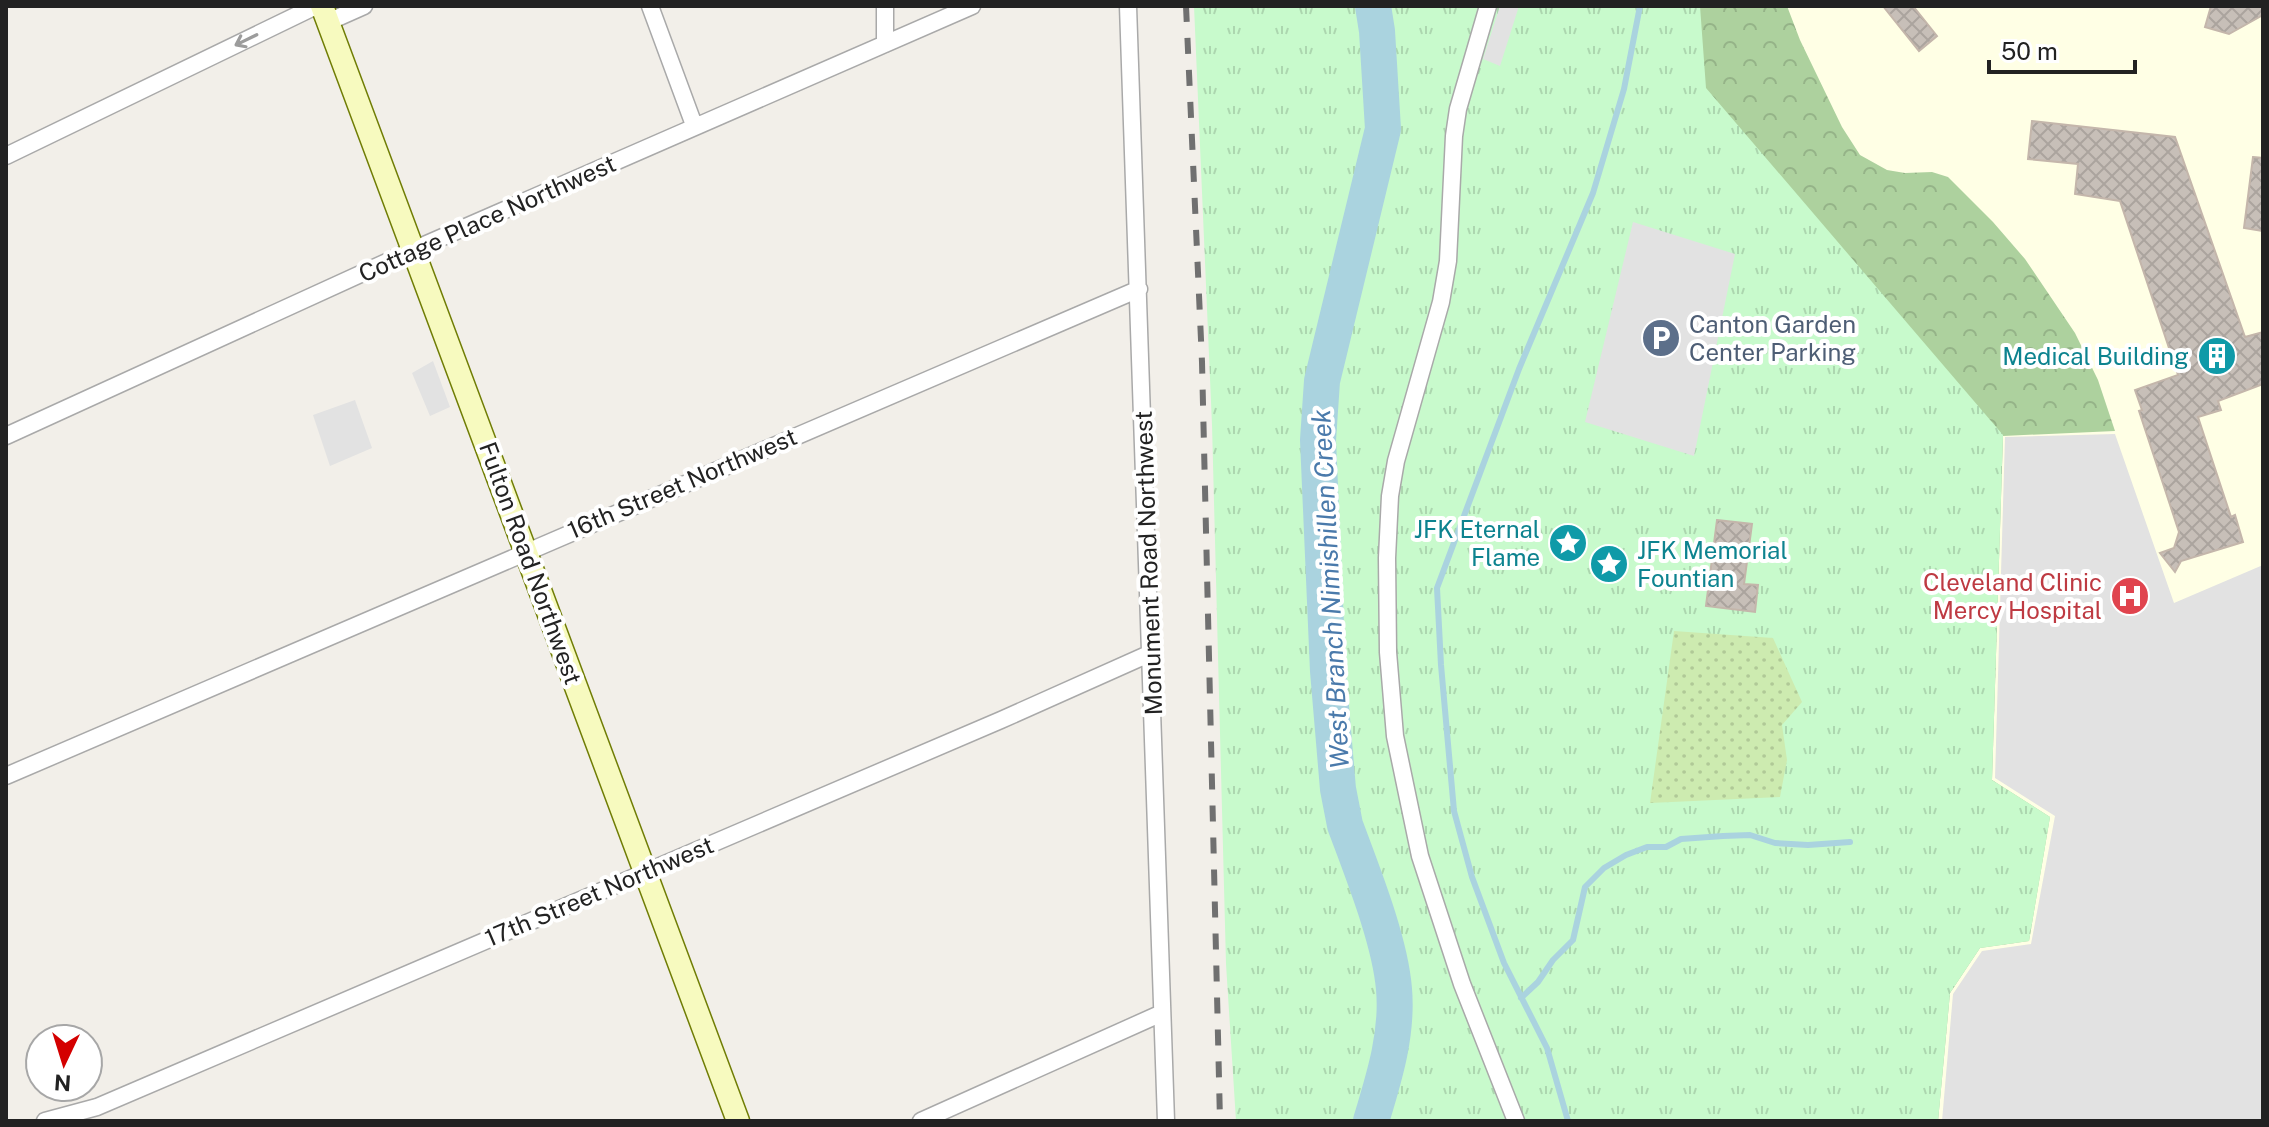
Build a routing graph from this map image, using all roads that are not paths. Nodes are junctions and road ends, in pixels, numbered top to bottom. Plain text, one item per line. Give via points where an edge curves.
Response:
1 (364, 6) edge
2 (650, 6) edge
3 (885, 6) edge
4 (972, 6) edge
5 (1128, 6) edge
6 (1488, 6) edge
7 (322, 11) edge
8 (885, 44) junction
9 (694, 125) junction
10 (6, 156) edge
11 (413, 250) junction
12 (1139, 289) junction
13 (6, 436) edge
14 (527, 551) junction
15 (1151, 653) junction
16 (6, 776) edge
17 (646, 872) junction
18 (1162, 1013) junction
19 (45, 1121) edge
20 (738, 1121) edge
21 (921, 1121) edge
22 (1166, 1121) edge
23 (1516, 1121) edge

1 - 7 street
2 - 9 street
3 - 8 street
4 - 8 street, Cottage Place Northwest
5 - 12 street, Monument Road Northwest
6 - 23 street via 1458,109 1441,302 1390,496 1388,652 1395,736 1420,856 1462,984
7 -> 10 street
7 - 11 main road, Fulton Road Northwest
8 - 9 street, Cottage Place Northwest
9 - 11 street, Cottage Place Northwest
11 - 13 street, Cottage Place Northwest
11 - 14 main road, Fulton Road Northwest
12 - 14 street, 16th Street Northwest
12 - 15 street, Monument Road Northwest
14 - 16 street, 16th Street Northwest
14 - 17 main road, Fulton Road Northwest
15 - 17 street, 17th Street Northwest
15 - 18 street, Monument Road Northwest
17 - 19 street, 17th Street Northwest via 97,1107
17 - 20 main road, Fulton Road Northwest
18 - 21 street
18 - 22 street, Monument Road Northwest

